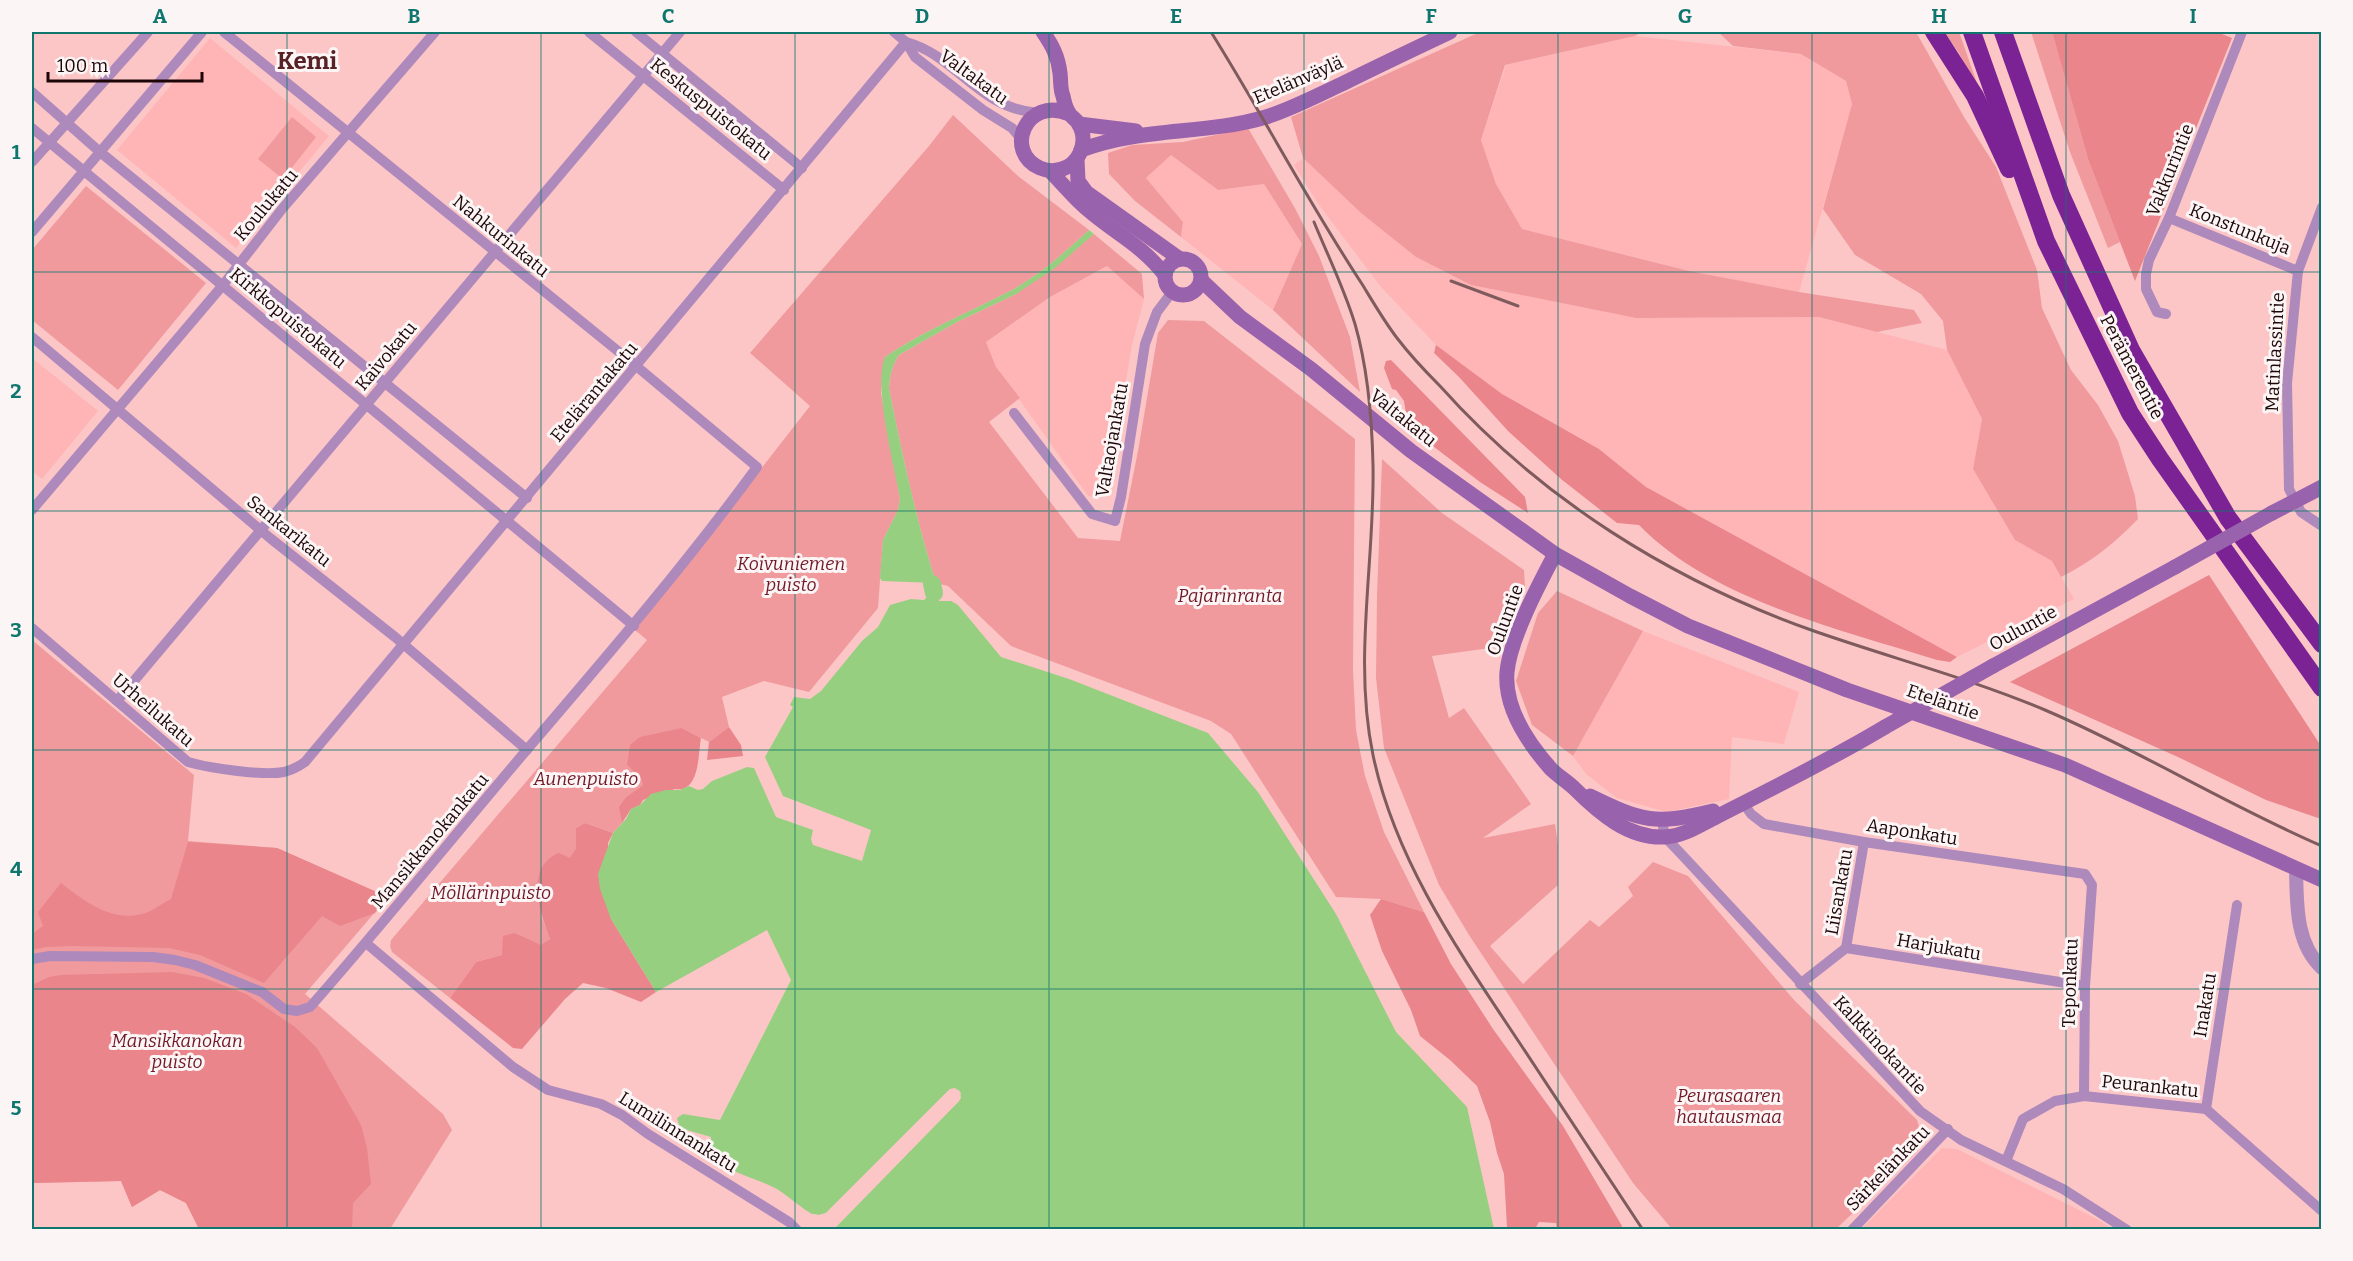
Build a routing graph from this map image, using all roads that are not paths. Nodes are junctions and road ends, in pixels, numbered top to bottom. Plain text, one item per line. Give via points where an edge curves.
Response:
1 (148, 32) edge
2 (202, 32) edge
3 (224, 32) edge
4 (435, 32) edge
5 (589, 32) edge
6 (636, 32) edge
7 (680, 32) edge
8 (894, 32) edge
9 (1043, 32) edge
10 (1449, 32) edge
11 (1934, 32) edge
12 (1972, 32) edge
13 (2003, 32) edge
14 (2242, 32) edge
15 (906, 42) junction
16 (662, 53) junction
17 (644, 75) junction
18 (32, 92) edge
19 (1061, 92) junction
20 (1044, 111) junction
21 (1074, 119) junction
22 (67, 122) junction
23 (32, 128) edge
24 (1151, 132) junction
25 (349, 134) junction
26 (1022, 140) junction
27 (49, 142) junction
28 (100, 152) junction
29 (1079, 155) junction
30 (32, 162) edge
31 (802, 168) junction
32 (83, 171) junction
33 (1050, 171) junction
34 (783, 190) junction
35 (2322, 207) edge
36 (2169, 218) junction
37 (32, 232) edge
38 (2046, 241) junction
39 (495, 252) junction
40 (1180, 259) junction
41 (239, 263) junction
42 (2298, 271) junction
43 (1165, 275) junction
44 (1202, 281) junction
45 (223, 285) junction
46 (1180, 294) junction
47 (1229, 308) junction
48 (2166, 314) dead end
49 (32, 337) edge
50 (636, 367) junction
51 (386, 382) junction
52 (367, 404) junction
53 (117, 409) junction
54 (1014, 413) dead end
55 (757, 467) joint
56 (2322, 487) edge
57 (527, 498) junction
58 (2294, 502) junction
59 (32, 510) edge
60 (508, 521) junction
61 (2322, 526) edge
62 (261, 530) junction
63 (1555, 554) junction
64 (634, 626) junction
65 (32, 628) edge
66 (2322, 644) edge
67 (403, 645) junction
68 (2322, 688) edge
69 (117, 701) junction
70 (526, 750) junction
71 (305, 762) joint
72 (1574, 788) junction
73 (1744, 804) junction
74 (1662, 821) junction
75 (1665, 837) junction
76 (1864, 842) junction
77 (2296, 869) junction
78 (2085, 874) joint
79 (2322, 880) edge
80 (2237, 906) dead end
81 (366, 943) junction
82 (1846, 948) junction
83 (32, 959) edge
84 (2322, 968) edge
85 (1800, 984) junction
86 (2085, 986) junction
87 (2084, 1096) junction
88 (2206, 1109) junction
89 (1948, 1129) junction
90 (2006, 1161) junction
91 (2322, 1211) edge
92 (797, 1230) edge
93 (1852, 1230) edge
94 (2127, 1230) edge

1 - 22 street
2 - 28 street
3 - 25 street, Nahkurinkatu
4 - 25 street, Koulukatu
5 - 17 street, Keskuspuistokatu
6 - 16 street, Keskuspuistokatu
7 - 16 street, Kaivokatu
8 - 15 street, Valtakatu
9 - 19 main road via 1058,60
10 - 24 main road, Etelänväylä via 1267,116 1231,125
11 - 38 highway via 1975,96 2031,221
12 - 38 highway, Perämerentie
13 - 66 highway, Perämerentie via 2061,195 2131,350 2228,518
14 - 36 street, Vakkurintie
15 - 20 street, Valtakatu via 924,47 988,97 1015,110
15 - 26 street, Valtakatu via 915,57 1012,128
15 - 31 street, Etelärantakatu
16 - 17 street, Kaivokatu
16 - 31 street, Keskuspuistokatu
17 - 34 street, Keskuspuistokatu
17 - 39 street, Kaivokatu
18 - 22 street, Kirkkopuistokatu
19 - 20 main road
19 - 21 main road
20 - 21 main road
20 - 26 main road via 1026,124
21 - 24 main road, Etelänväylä
21 - 29 main road via 1082,132
22 - 27 street
22 - 28 street, Kirkkopuistokatu
23 - 27 street, Kirkkopuistokatu
24 - 29 main road, Etelänväylä via 1101,143
25 - 39 street, Nahkurinkatu
25 - 41 street, Koulukatu
26 - 33 main road via 1033,164
27 - 30 street
27 - 32 street, Kirkkopuistokatu
28 - 32 street
28 - 41 street, Kirkkopuistokatu
29 - 33 main road via 1060,170
29 - 40 main road via 1078,181 1086,192
31 - 34 street, Etelärantakatu
32 - 37 street
32 - 45 street, Kirkkopuistokatu
33 - 43 main road via 1086,208 1127,238
34 - 50 street, Etelärantakatu
35 - 42 street, Matinlassintie
36 - 42 street, Konstunkuja
36 - 48 street, Vakkurintie via 2146,274 2152,305 2157,312
38 - 68 highway, Perämerentie via 2130,412
39 - 50 street, Nahkurinkatu
39 - 51 street, Kaivokatu
40 - 43 main road via 1167,268
40 - 44 main road via 1197,265
41 - 45 street, Koulukatu
41 - 51 street, Kirkkopuistokatu
42 - 58 street, Matinlassintie via 2287,383 2288,480
43 - 46 main road via 1166,284
44 - 46 main road via 1197,290
44 - 47 main road, Valtakatu
45 - 52 street, Kirkkopuistokatu
45 - 53 street, Koulukatu
46 - 47 main road, Valtakatu
46 - 54 street, Valtaojankatu via 1157,312 1145,344 1115,521 1092,514
47 - 63 main road, Valtakatu via 1411,451
49 - 53 street, Sankarikatu
50 - 55 street, Nahkurinkatu
50 - 57 street, Etelärantakatu
51 - 52 street, Kaivokatu
51 - 57 street, Kirkkopuistokatu
52 - 60 street, Kirkkopuistokatu
52 - 62 street, Kaivokatu
53 - 59 street, Koulukatu
53 - 62 street, Sankarikatu
55 - 64 street, Mansikkanokankatu
56 - 58 main road, Ouluntie
57 - 60 street, Etelärantakatu
58 - 61 street via 2308,519
58 - 73 main road, Ouluntie, bridge
60 - 64 street, Kirkkopuistokatu
60 - 67 street, Etelärantakatu
62 - 67 street, Sankarikatu
62 - 69 street, Kaivokatu
63 - 72 main road, Ouluntie via 1510,654 1507,689 1512,709 1534,748
63 - 77 main road, Eteläntie via 1688,626 1847,690 2065,765
64 - 70 street, Mansikkanokankatu
65 - 69 street, Urheilukatu
67 - 70 street, Sankarikatu
67 - 71 street, Etelärantakatu
69 - 71 street, Urheilukatu via 188,762 275,772 297,768
70 - 81 street, Mansikkanokankatu
72 - 74 main road, Ouluntie via 1627,814
72 - 75 main road, Ouluntie via 1615,822 1637,833
73 - 74 main road, Ouluntie
73 - 75 main road, Ouluntie via 1690,831
73 - 76 street, Aaponkatu via 1764,824
74 - 75 street
75 - 85 street, Kalkkinokantie
76 - 78 street, Aaponkatu
76 - 82 street, Liisankatu
77 - 79 main road, Eteläntie
77 - 84 street via 2298,923 2313,961
78 - 86 street, Teponkatu via 2092,885
80 - 88 street, Inakatu
81 - 83 street, Mansikkanokankatu via 310,1007 297,1011 284,1008 239,982 175,960 50,956
81 - 92 street, Lumilinnankatu via 536,1084 622,1114
82 - 85 street
82 - 86 street, Harjukatu
85 - 89 street, Kalkkinokantie via 1920,1111
86 - 87 street, Teponkatu
87 - 88 street, Peurankatu
87 - 90 street, Peurankatu via 2055,1101 2023,1119
88 - 91 street, Peurankatu
89 - 90 street, Kalkkinokantie via 1961,1140
89 - 93 street, Särkelänkatu
90 - 94 street, Kalkkinokantie via 2063,1189

